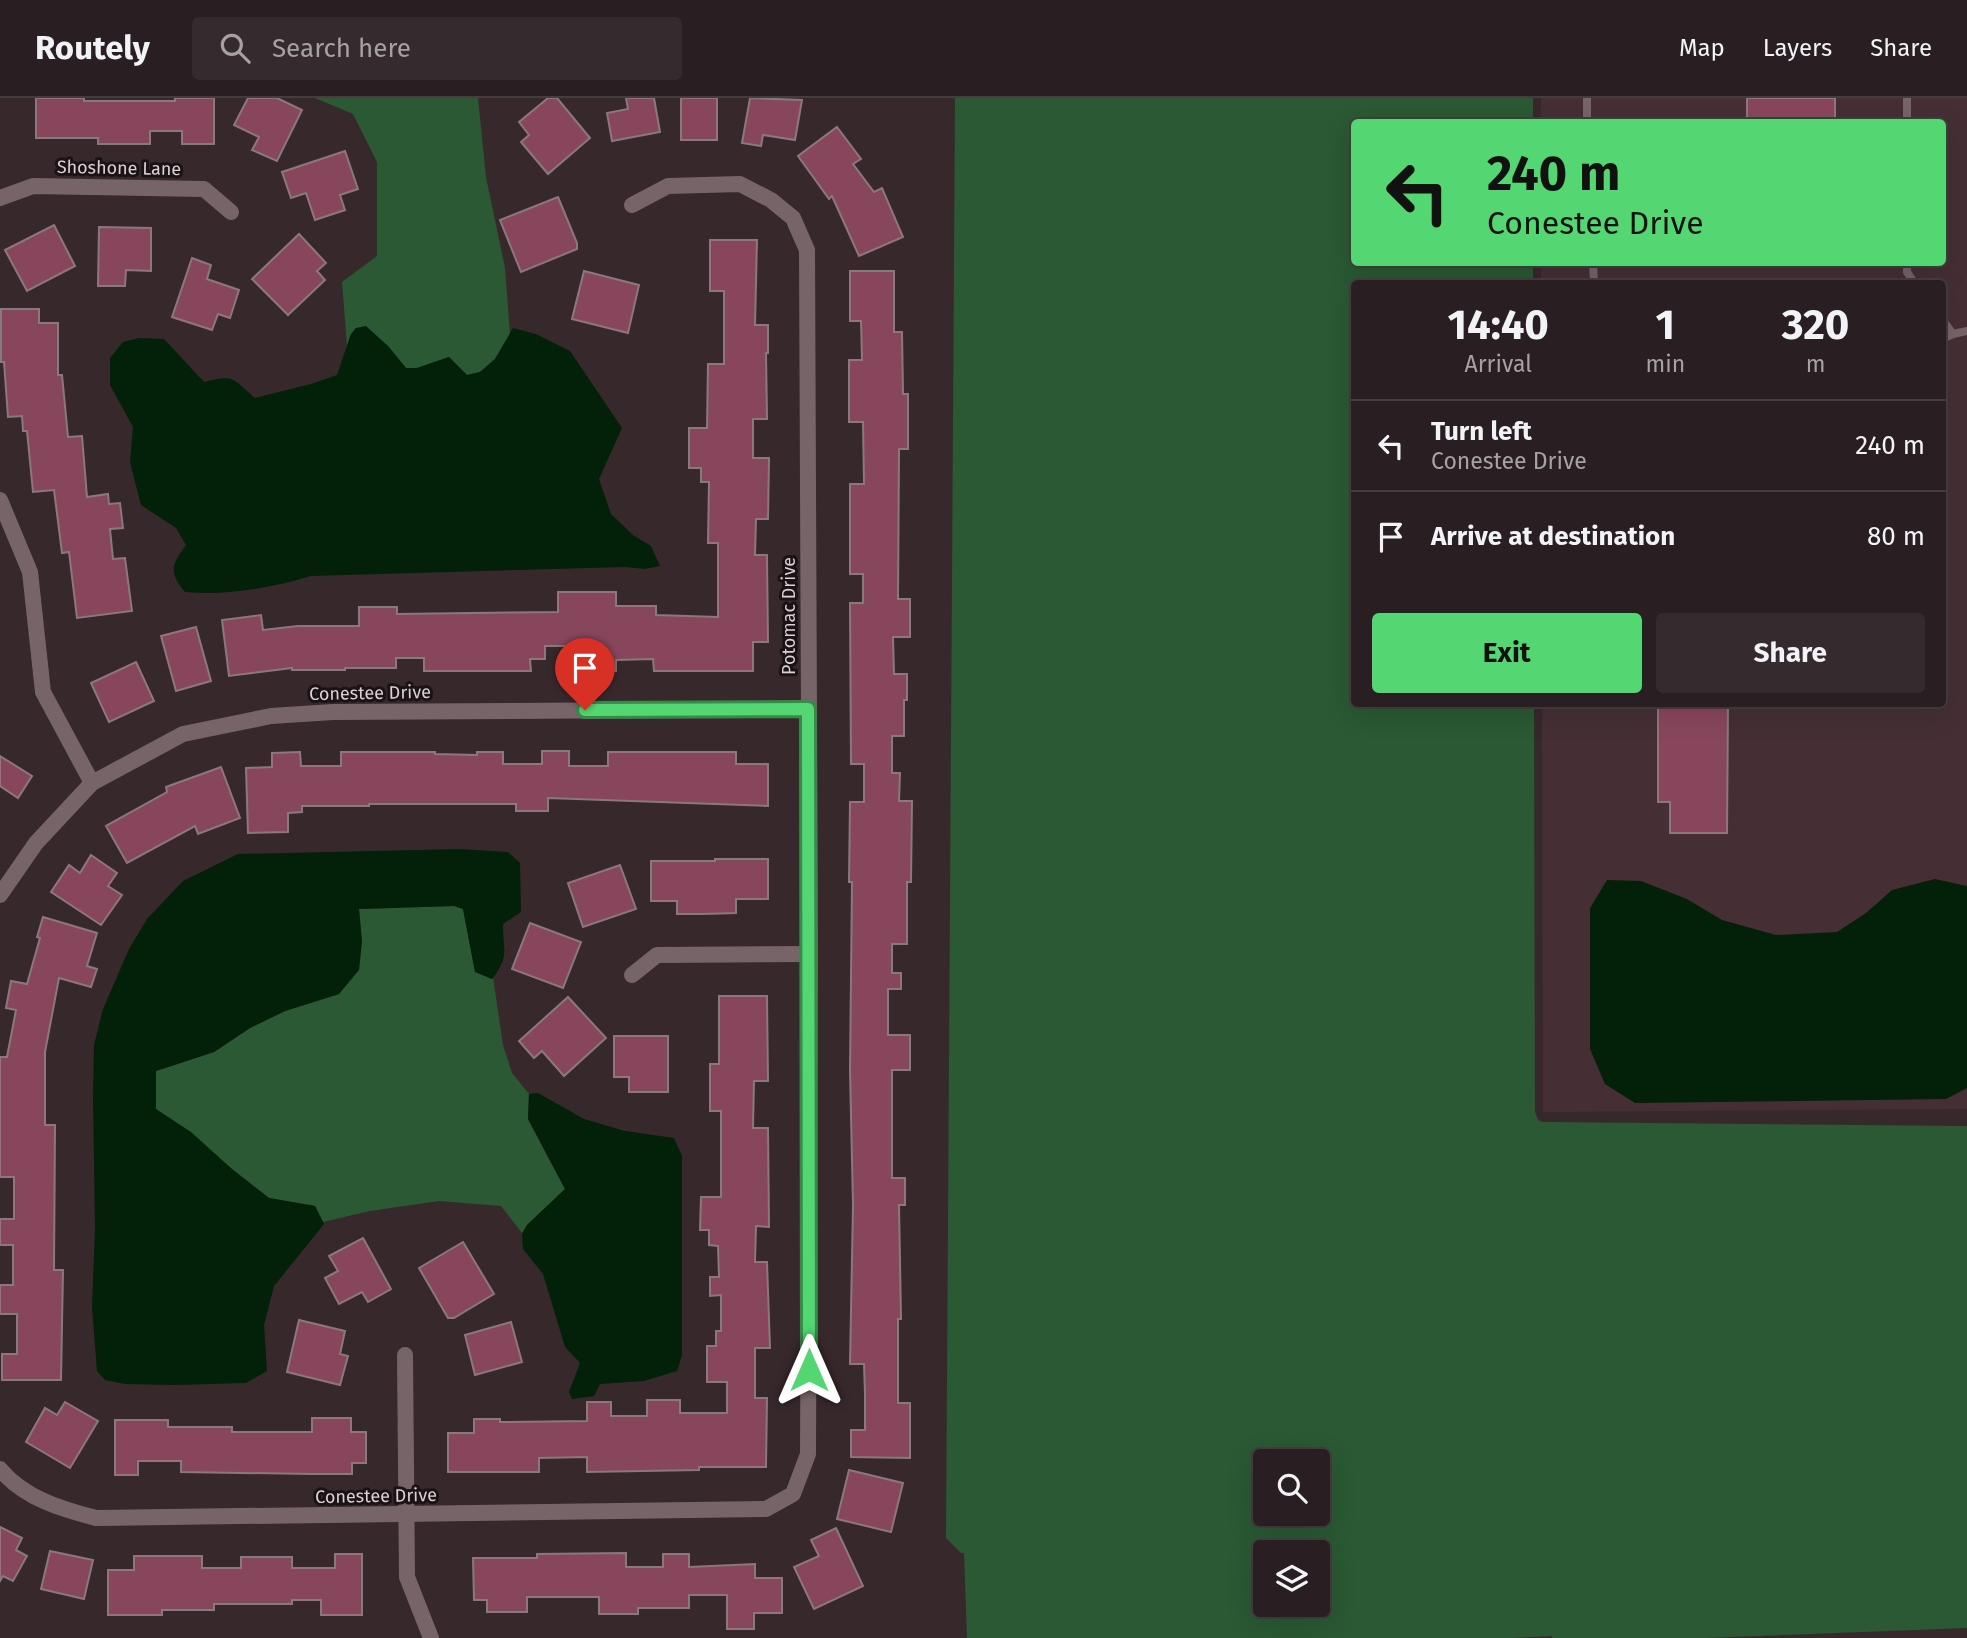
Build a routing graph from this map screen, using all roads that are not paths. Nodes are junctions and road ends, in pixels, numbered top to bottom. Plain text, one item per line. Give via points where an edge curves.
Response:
1 (1587, 98) edge
2 (1906, 98) edge
3 (1587, 119) edge
4 (1907, 119) edge
5 (0, 198) edge
6 (632, 205) dead end
7 (231, 212) dead end
8 (1946, 324) edge
9 (1967, 331) edge
10 (1953, 334) junction
11 (1946, 337) edge
12 (0, 500) edge
13 (808, 709) junction
14 (92, 783) junction
15 (0, 895) edge
16 (810, 954) junction
17 (632, 975) dead end
18 (405, 1354) dead end
19 (0, 1469) edge
20 (766, 1509) joint
21 (405, 1515) junction
22 (431, 1638) edge

1 - 3 lane
2 - 4 lane
5 - 7 street, Shoshone Lane via 33,186 204,189
6 - 13 street, Potomac Drive via 668,186 740,184 793,218 807,250
8 - 10 lane
9 - 10 lane
10 - 11 lane
12 - 14 street via 30,572 43,692
13 - 14 street, Conestee Drive via 271,716 183,734
13 - 16 street, Potomac Drive
14 - 15 street, Conestee Drive via 36,843
16 - 17 street via 657,955
16 - 20 street, Potomac Drive via 808,1454 793,1494
18 - 21 street
19 - 21 street, Conestee Drive via 11,1483 54,1507 96,1518
20 - 21 street, Conestee Drive
21 - 22 street via 407,1577

